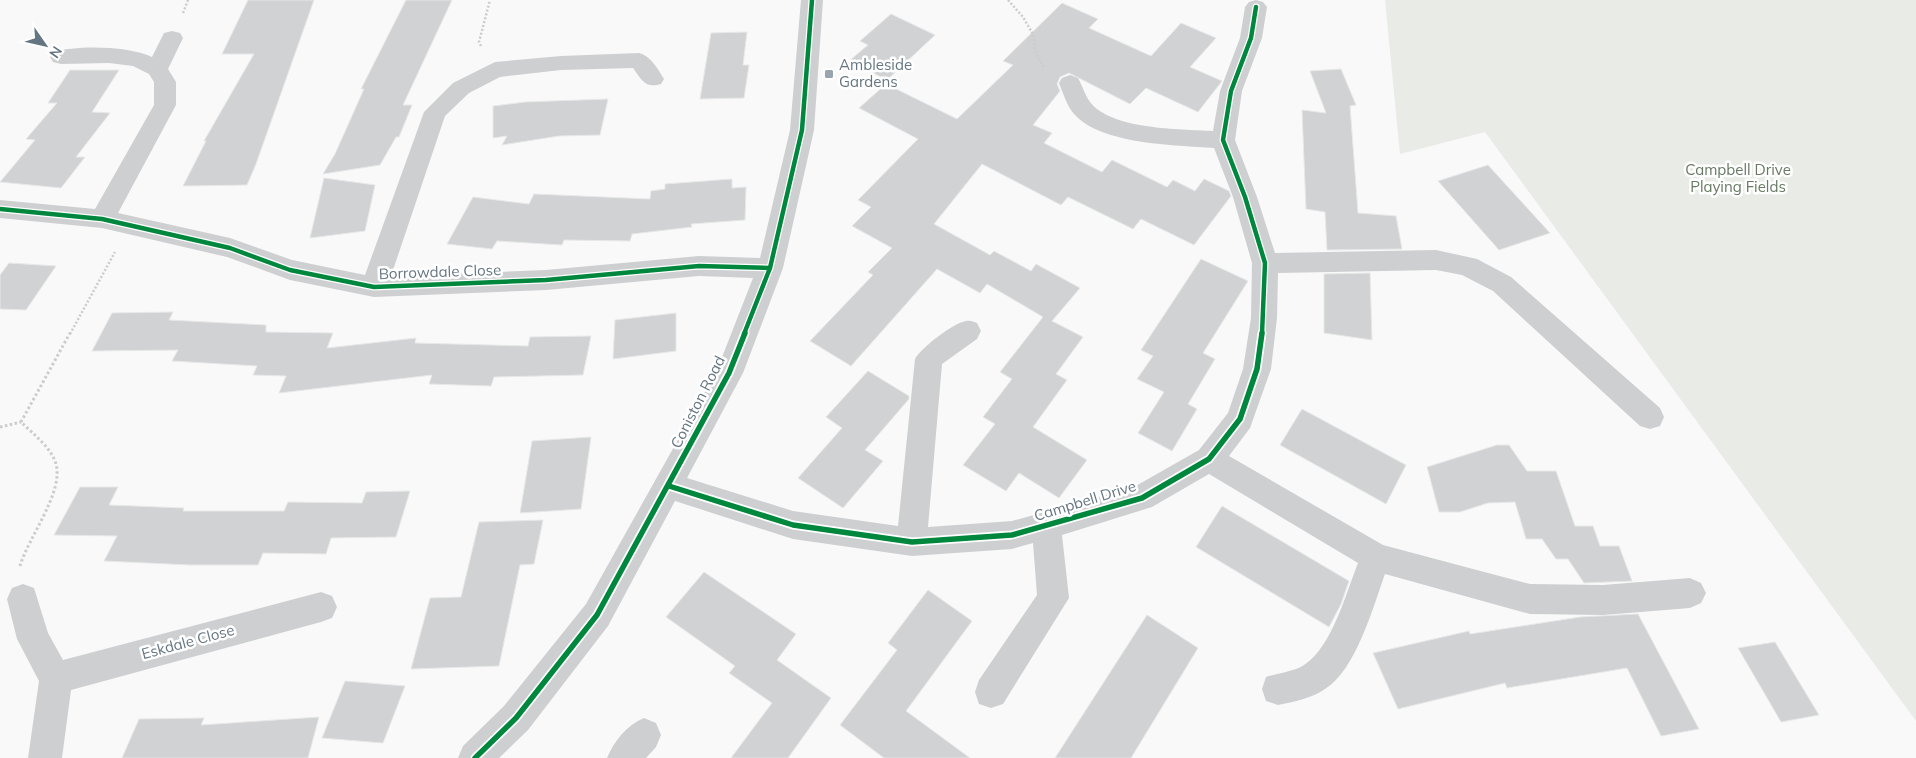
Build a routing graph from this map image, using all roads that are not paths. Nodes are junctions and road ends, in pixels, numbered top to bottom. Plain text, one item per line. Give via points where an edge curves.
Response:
1 (812, 0) edge
2 (1256, 6) dead end
3 (172, 38) dead end
4 (61, 57) dead end
5 (157, 70) junction
6 (653, 78) dead end
7 (1070, 84) road end
8 (1223, 140) junction
9 (0, 209) edge
10 (102, 219) junction
11 (1265, 263) junction
12 (770, 268) junction
13 (374, 287) junction
14 (968, 331) dead end
15 (1650, 416) dead end
16 (1209, 460) junction
17 (669, 486) junction
18 (1046, 526) junction
19 (912, 542) junction
20 (1376, 557) junction
21 (1690, 593) dead end
22 (23, 599) road end
23 (321, 606) dead end
24 (56, 678) junction
25 (1278, 689) dead end
26 (992, 692) dead end
27 (45, 758) edge
28 (475, 758) edge

1 - 12 street, Coniston Road via 802,130
2 - 8 street via 1251,38 1231,91
3 - 5 street
4 - 5 street via 137,59
5 - 10 street via 165,82 165,105
6 - 13 street, Borrowdale Close via 639,60 562,63 496,70 461,88 435,112
7 - 8 street via 1082,108 1094,118 1123,130
8 - 11 street, Campbell Drive via 1246,197
9 - 10 street, Borrowdale Close
10 - 13 street, Borrowdale Close via 230,248 290,270
11 - 15 street via 1436,260 1468,266 1502,284
11 - 16 street, Campbell Drive via 1264,318 1257,369 1240,418
12 - 13 street, Borrowdale Close via 699,266 546,280
12 - 17 street, Coniston Road via 729,373
14 - 19 street via 929,360
16 - 18 street, Campbell Drive via 1142,498
16 - 20 street
17 - 19 street, Campbell Drive via 793,525
17 - 28 street, Coniston Road via 597,615 516,718
18 - 19 street, Campbell Drive via 1012,535
18 - 26 street via 1053,598
20 - 21 street via 1530,599 1603,600
20 - 25 street via 1330,663 1315,677
22 - 24 street via 33,639
23 - 24 street, Eskdale Close
24 - 27 street

